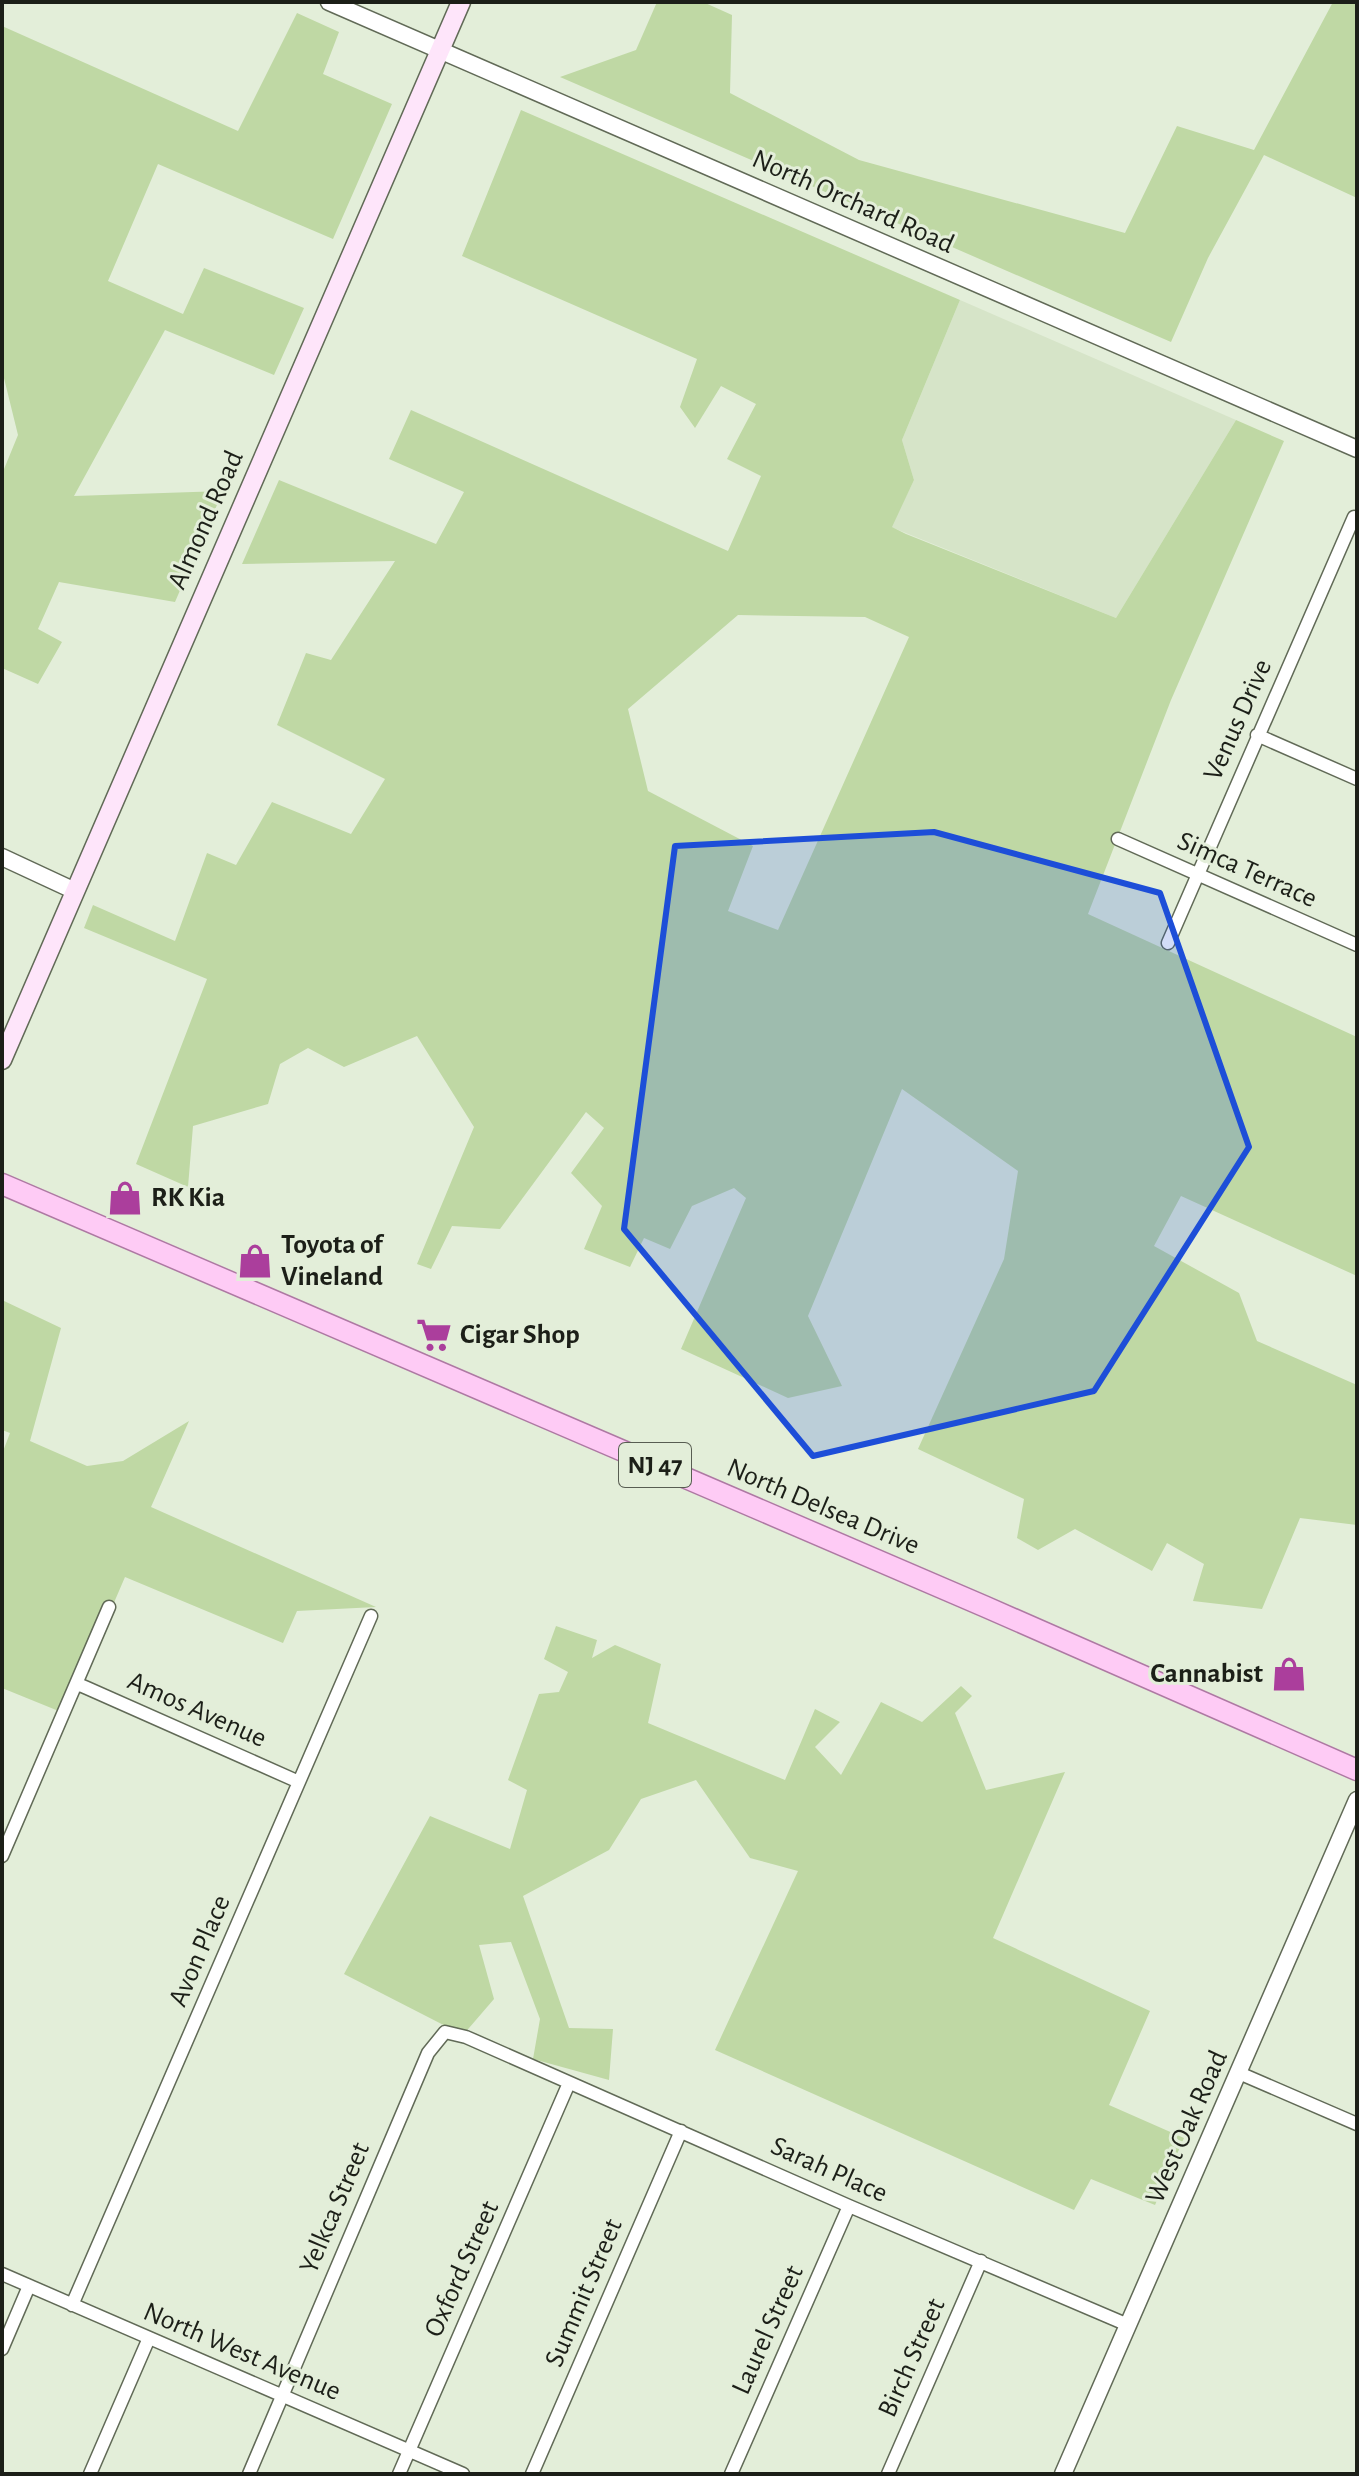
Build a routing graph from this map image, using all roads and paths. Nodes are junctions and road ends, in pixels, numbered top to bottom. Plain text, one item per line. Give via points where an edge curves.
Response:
1 (329, 2) edge
2 (461, 2) edge
3 (441, 51) junction
4 (1357, 449) edge
5 (1354, 517) dead end
6 (1257, 735) junction
7 (1357, 779) edge
8 (1118, 839) dead end
9 (2, 857) edge
10 (1197, 875) junction
11 (75, 891) junction
12 (1168, 943) dead end
13 (1357, 945) edge
14 (2, 1060) edge
15 (2, 1184) edge
16 (109, 1607) dead end
17 (371, 1616) dead end
18 (75, 1687) junction
19 (1357, 1770) edge
20 (299, 1782) junction
21 (1357, 1800) edge
22 (2, 1856) edge
23 (512, 2058) joint
24 (1239, 2073) junction
25 (569, 2083) junction
26 (1357, 2124) edge
27 (681, 2131) junction
28 (849, 2206) junction
29 (981, 2261) junction
30 (2, 2274) edge
31 (29, 2286) junction
32 (72, 2305) junction
33 (1128, 2325) junction
34 (149, 2338) junction
35 (2, 2349) edge
36 (282, 2395) junction
37 (409, 2451) junction
38 (90, 2474) edge
39 (249, 2474) edge
40 (399, 2474) edge
41 (463, 2474) edge
42 (532, 2474) edge
43 (731, 2474) edge
44 (888, 2474) edge
45 (1063, 2474) edge

1 - 3 street, North Orchard Road
2 - 3 main road, Almond Road
3 - 4 street, North Orchard Road
3 - 11 main road, Almond Road
5 - 6 street, Venus Drive
6 - 7 street
6 - 10 street, Venus Drive
8 - 10 street, Simca Terrace
9 - 11 street
10 - 12 street, Venus Drive
10 - 13 street, Simca Terrace
11 - 14 main road, Almond Road
15 - 19 main road, North Delsea Drive / NJ 47
16 - 18 street
17 - 20 street, Avon Place
18 - 20 street, Amos Avenue
18 - 22 street
20 - 32 street, Avon Place
21 - 24 street, West Oak Road
23 - 25 street, Sarah Place
23 - 36 street, Yelkca Street via 457,2033 445,2032 434,2042
24 - 26 street
24 - 33 street, West Oak Road
25 - 27 street, Sarah Place
25 - 37 street, Oxford Street
27 - 28 street, Sarah Place
27 - 42 street, Summit Street
28 - 29 street, Sarah Place
28 - 43 street, Laurel Street
29 - 33 street, Sarah Place
29 - 44 street, Birch Street
30 - 31 street, North West Avenue
31 - 32 street, North West Avenue
31 - 35 street
32 - 34 street, North West Avenue
33 - 45 street, West Oak Road
34 - 36 street, North West Avenue
34 - 38 street
36 - 37 street, North West Avenue
36 - 39 street, Yelkca Street
37 - 40 street, Oxford Street
37 - 41 street, North West Avenue

